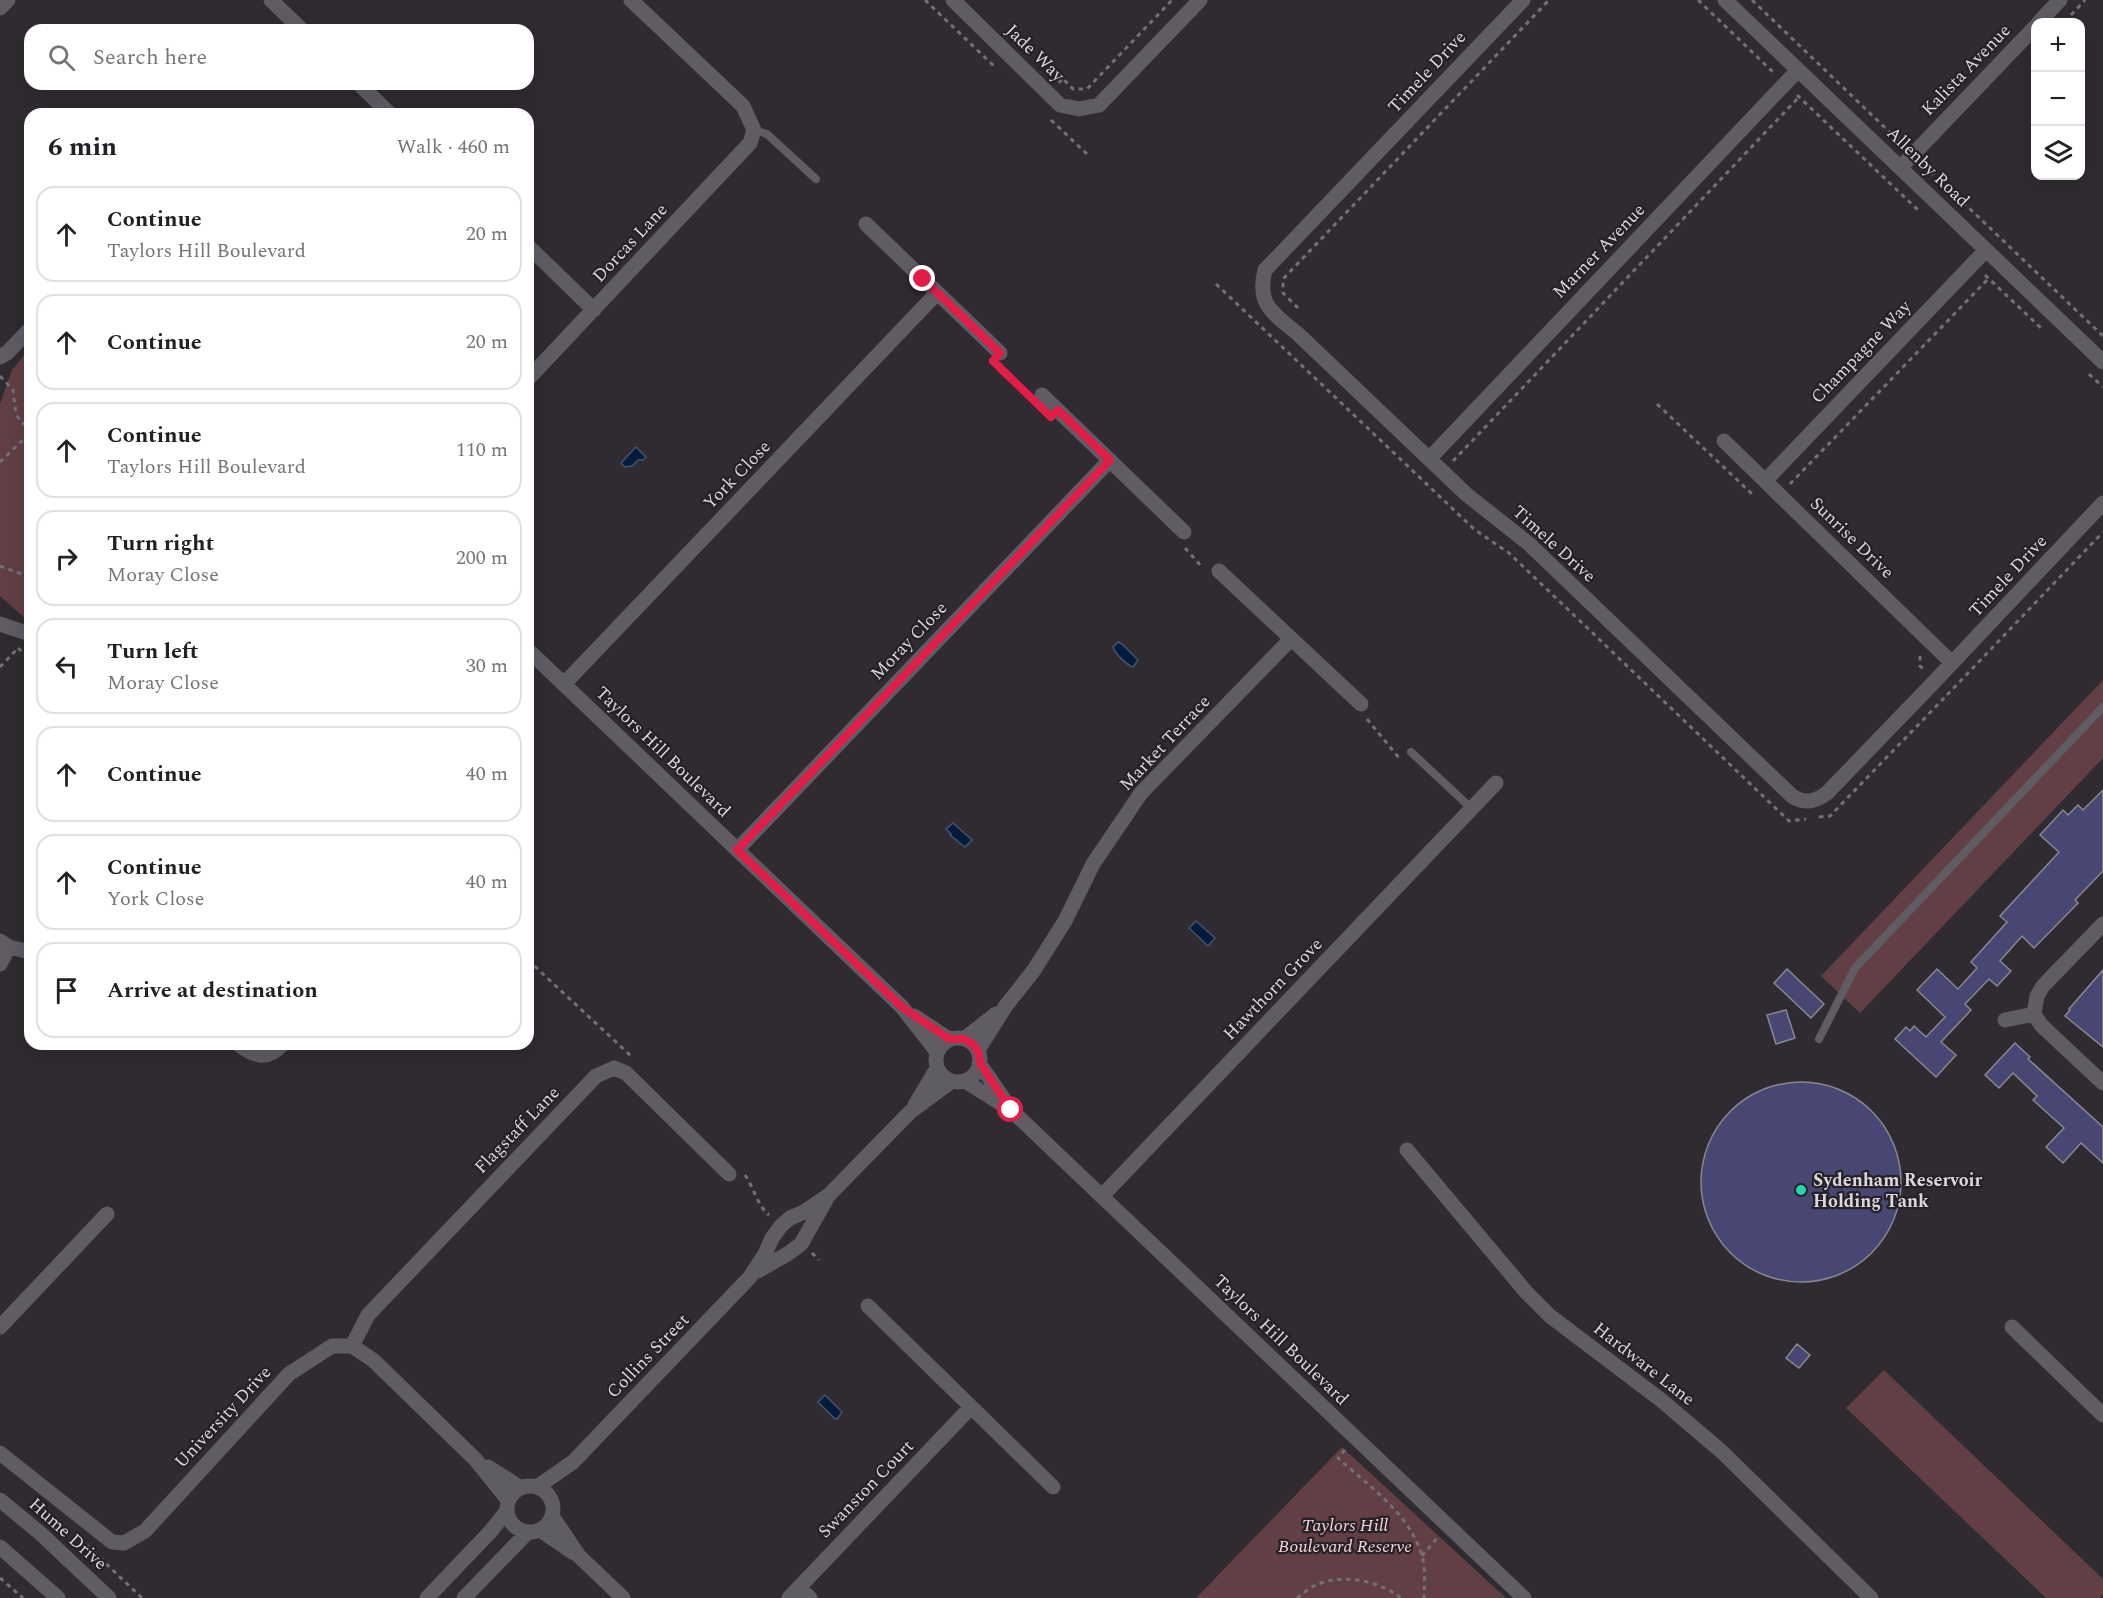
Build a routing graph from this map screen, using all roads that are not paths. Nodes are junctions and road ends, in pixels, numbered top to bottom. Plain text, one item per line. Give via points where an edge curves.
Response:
1 (8, 0) edge
2 (271, 0) edge
3 (631, 0) edge
4 (953, 0) edge
5 (1200, 0) edge
6 (1523, 0) edge
7 (1725, 0) edge
8 (2060, 0) edge
9 (0, 8) edge
10 (2043, 18) edge
11 (296, 24) edge
12 (2031, 31) edge
13 (1798, 70) junction
14 (364, 90) edge
15 (384, 108) edge
16 (754, 130) junction
17 (1901, 167) junction
18 (816, 179) dead end
19 (866, 224) dead end
20 (1986, 250) junction
21 (534, 252) edge
22 (938, 293) junction
23 (594, 310) junction
24 (24, 335) edge
25 (1000, 353) road end
26 (4, 355) edge
27 (2103, 362) edge
28 (0, 368) edge
29 (534, 373) edge
30 (1038, 398) road end
31 (1724, 441) dead end
32 (1429, 459) junction
33 (1110, 460) junction
34 (1765, 481) junction
35 (2103, 503) edge
36 (1184, 532) dead end
37 (1219, 571) dead end
38 (0, 624) edge
39 (24, 632) edge
40 (1291, 639) junction
41 (534, 656) edge
42 (1952, 663) junction
43 (564, 684) junction
44 (1361, 704) road end
45 (2103, 707) edge
46 (1411, 752) dead end
47 (1496, 783) dead end
48 (1472, 809) junction
49 (737, 850) junction
50 (2103, 924) edge
51 (5, 944) edge
52 (24, 950) edge
53 (0, 964) edge
54 (902, 1007) junction
55 (1005, 1007) junction
56 (2034, 1014) junction
57 (2005, 1020) dead end
58 (957, 1039) junction
59 (1820, 1039) dead end
60 (248, 1050) edge
61 (277, 1050) edge
62 (937, 1052) junction
63 (979, 1057) junction
64 (937, 1068) junction
65 (958, 1081) junction
66 (2103, 1083) edge
67 (1011, 1110) junction
68 (910, 1112) junction
69 (1407, 1150) dead end
70 (729, 1174) dead end
71 (829, 1195) junction
72 (1102, 1196) junction
73 (107, 1214) dead end
74 (750, 1276) junction
75 (868, 1306) dead end
76 (2012, 1327) dead end
77 (0, 1328) edge
78 (352, 1346) junction
79 (971, 1407) junction
80 (2103, 1415) edge
81 (0, 1453) edge
82 (475, 1459) junction
83 (573, 1462) junction
84 (537, 1487) junction
85 (1053, 1487) dead end
86 (521, 1488) junction
87 (0, 1500) edge
88 (507, 1506) junction
89 (552, 1509) junction
90 (533, 1532) junction
91 (0, 1547) edge
92 (579, 1556) junction
93 (794, 1593) edge
94 (58, 1598) edge
95 (109, 1598) edge
96 (428, 1598) edge
97 (464, 1598) edge
98 (623, 1598) edge
99 (810, 1598) edge
100 (1524, 1598) edge
101 (1871, 1598) edge

1 - 9 street
2 - 11 street
3 - 16 street via 743,106
4 - 5 street, Jade Way via 1060,105 1079,109 1099,105
6 - 32 street, Timele Drive via 1274,260 1265,270 1261,285 1264,300 1274,314
7 - 13 street, Allenby Road
8 - 10 street, Kalista Avenue
12 - 17 street, Kalista Avenue
13 - 17 street, Allenby Road
13 - 32 street, Marner Avenue
14 - 15 street
16 - 18 lane via 767,134
16 - 23 street, Dorcas Lane via 750,143
17 - 20 street, Allenby Road
19 - 22 street
20 - 27 street, Allenby Road
20 - 34 street, Champagne Way
21 - 23 street
22 - 25 street
22 - 43 street, York Close
23 - 29 street, Dorcas Lane
24 - 26 street
26 - 28 street
30 - 33 street
31 - 34 street, Sunrise Drive
32 - 42 street, Timele Drive via 1529,544 1801,801 1810,802 1827,793
33 - 36 street
33 - 49 street, Moray Close
34 - 42 street, Sunrise Drive
35 - 42 street, Timele Drive
37 - 40 street
38 - 39 street
40 - 44 street
40 - 55 street, Market Terrace via 1141,793 1093,864 1035,970
41 - 43 street, Taylors Hill Boulevard
43 - 49 street, Taylors Hill Boulevard
45 - 59 lane via 1855,968
46 - 48 lane
47 - 48 street, Hawthorn Grove
48 - 72 street, Hawthorn Grove
49 - 54 street, Taylors Hill Boulevard
50 - 56 street via 2043,986
51 - 52 street
51 - 53 street
54 - 58 street, Taylors Hill Boulevard
54 - 62 street, Taylors Hill Boulevard
55 - 58 street, Market Terrace
55 - 63 street, Market Terrace
56 - 57 street
56 - 66 street
58 - 62 street via 944,1042
58 - 63 street via 970,1041
60 - 61 street via 268,1056
62 - 64 street
63 - 65 street via 974,1074
63 - 67 street, Taylors Hill Boulevard
64 - 65 street via 940,1074
64 - 68 street, Collins Street
65 - 67 street, Taylors Hill Boulevard
65 - 68 street, Collins Street
67 - 72 street, Taylors Hill Boulevard
68 - 71 street, Collins Street
69 - 101 street, Hardware Lane via 1550,1316 1721,1451
70 - 78 street, Flagstaff Lane via 626,1073 614,1068 596,1076 368,1315
71 - 74 street, Collins Street via 781,1226
71 - 74 street, Collins Street via 801,1244
72 - 100 street, Taylors Hill Boulevard
73 - 77 street
74 - 83 street, Collins Street
75 - 79 street
76 - 80 street
78 - 81 street, University Drive via 332,1346 289,1374 145,1531 124,1543 112,1542
78 - 82 street via 373,1360
79 - 85 street
79 - 93 street, Swanston Court
82 - 86 street
82 - 88 street
83 - 84 street, Collins Street
83 - 89 street, Collins Street
84 - 86 street
84 - 89 street via 543,1490
86 - 88 street
87 - 95 street, Hume Drive
88 - 90 street via 513,1526
88 - 96 street via 490,1532
89 - 90 street via 549,1522
89 - 92 street
90 - 92 street
90 - 97 street
91 - 94 street
92 - 98 street
93 - 99 street

